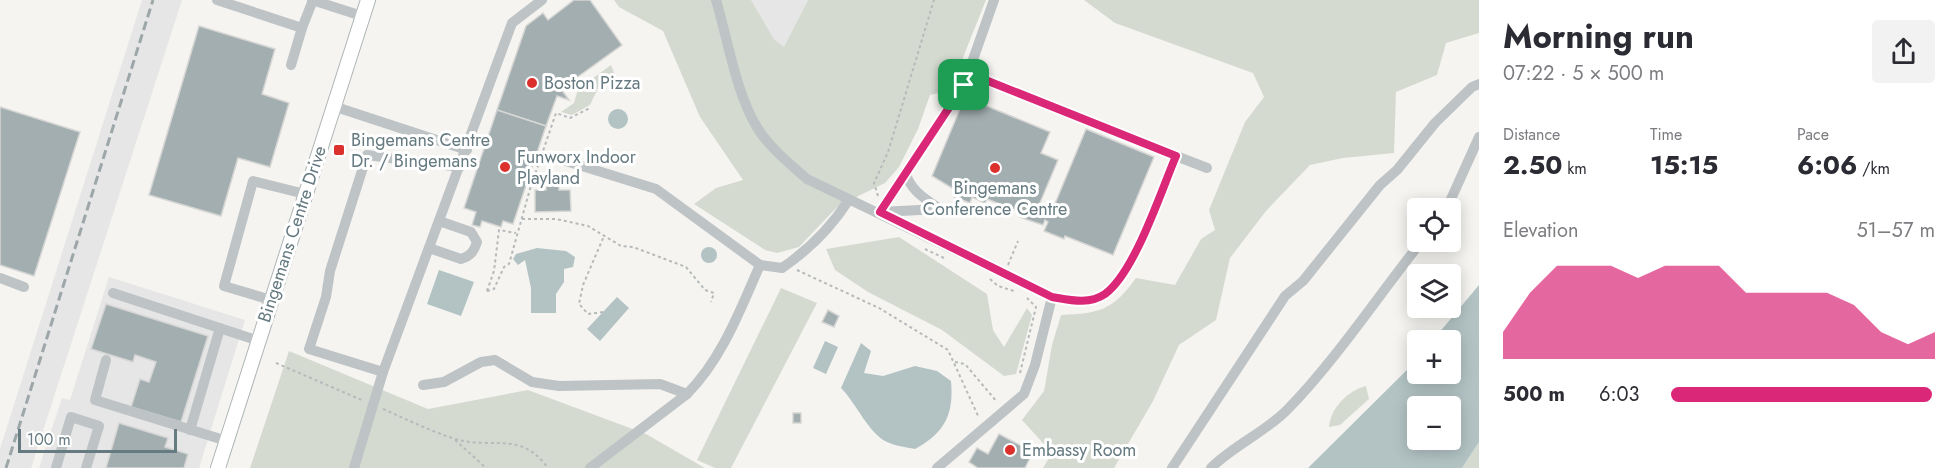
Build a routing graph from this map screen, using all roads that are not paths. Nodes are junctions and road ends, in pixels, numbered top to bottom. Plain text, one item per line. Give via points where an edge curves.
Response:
1 (217, 0) edge
2 (313, 0) edge
3 (368, 0) edge
4 (542, 0) edge
5 (716, 0) edge
6 (994, 0) edge
7 (362, 16) junction
8 (302, 28) junction
9 (291, 65) dead end
10 (968, 73) junction
11 (1479, 84) edge
12 (333, 106) junction
13 (1479, 136) edge
14 (467, 150) junction
15 (1176, 156) junction
16 (553, 157) dead end
17 (460, 167) junction
18 (1207, 168) dead end
19 (905, 172) junction
20 (305, 194) junction
21 (1451, 198) edge
22 (849, 201) junction
23 (880, 212) junction
24 (439, 221) junction
25 (429, 248) junction
26 (1413, 252) edge
27 (760, 265) junction
28 (0, 278) edge
29 (24, 287) dead end
30 (113, 293) dead end
31 (1052, 297) junction
32 (271, 300) junction
33 (220, 328) junction
34 (258, 341) junction
35 (106, 360) dead end
36 (383, 372) junction
37 (423, 385) dead end
38 (687, 394) junction
39 (190, 430) junction
40 (227, 441) junction
41 (56, 468) edge
42 (86, 468) edge
43 (218, 468) edge
44 (354, 468) edge
45 (590, 468) edge
46 (937, 468) edge
47 (1172, 468) edge
48 (1210, 468) edge

1 - 8 lane
2 - 7 lane
2 - 8 lane
3 - 7 main road, Bingemans Centre Drive
4 - 14 lane via 512,23
5 - 22 lane via 745,102 758,129 781,157 807,179
6 - 10 lane
7 - 12 main road, Bingemans Centre Drive
8 - 9 lane
10 - 15 lane
10 - 19 lane via 917,159
11 - 47 lane via 1435,123 1303,280 1285,296
12 - 14 lane
12 - 20 main road, Bingemans Centre Drive
13 - 21 lane
14 - 17 lane
15 - 18 lane
15 - 31 lane via 1131,262 1105,294 1082,302
16 - 27 lane via 656,189
17 - 24 lane
17 - 36 lane via 367,155 309,349
19 - 23 lane
19 - 23 lane via 917,193 940,209
20 - 32 main road, Bingemans Centre Drive
20 - 32 lane via 253,181 224,286
22 - 23 lane
22 - 27 lane via 828,230 782,268
23 - 31 lane
24 - 25 lane
24 - 25 lane via 471,232 477,242 475,248 461,259
25 - 36 lane
26 - 48 lane via 1303,393 1270,426 1233,448
27 - 38 lane via 721,349
28 - 29 lane
30 - 33 lane
31 - 46 lane via 1028,387 1016,402
32 - 34 main road, Bingemans Centre Drive
33 - 34 lane
33 - 39 lane
34 - 40 main road, Bingemans Centre Drive
35 - 39 lane via 94,400
36 - 44 lane
37 - 38 lane via 444,382 481,362 495,360 532,382 559,386 660,384
38 - 45 lane
39 - 40 lane
40 - 43 main road, Bingemans Centre Drive
41 - 42 lane via 71,417 99,426

